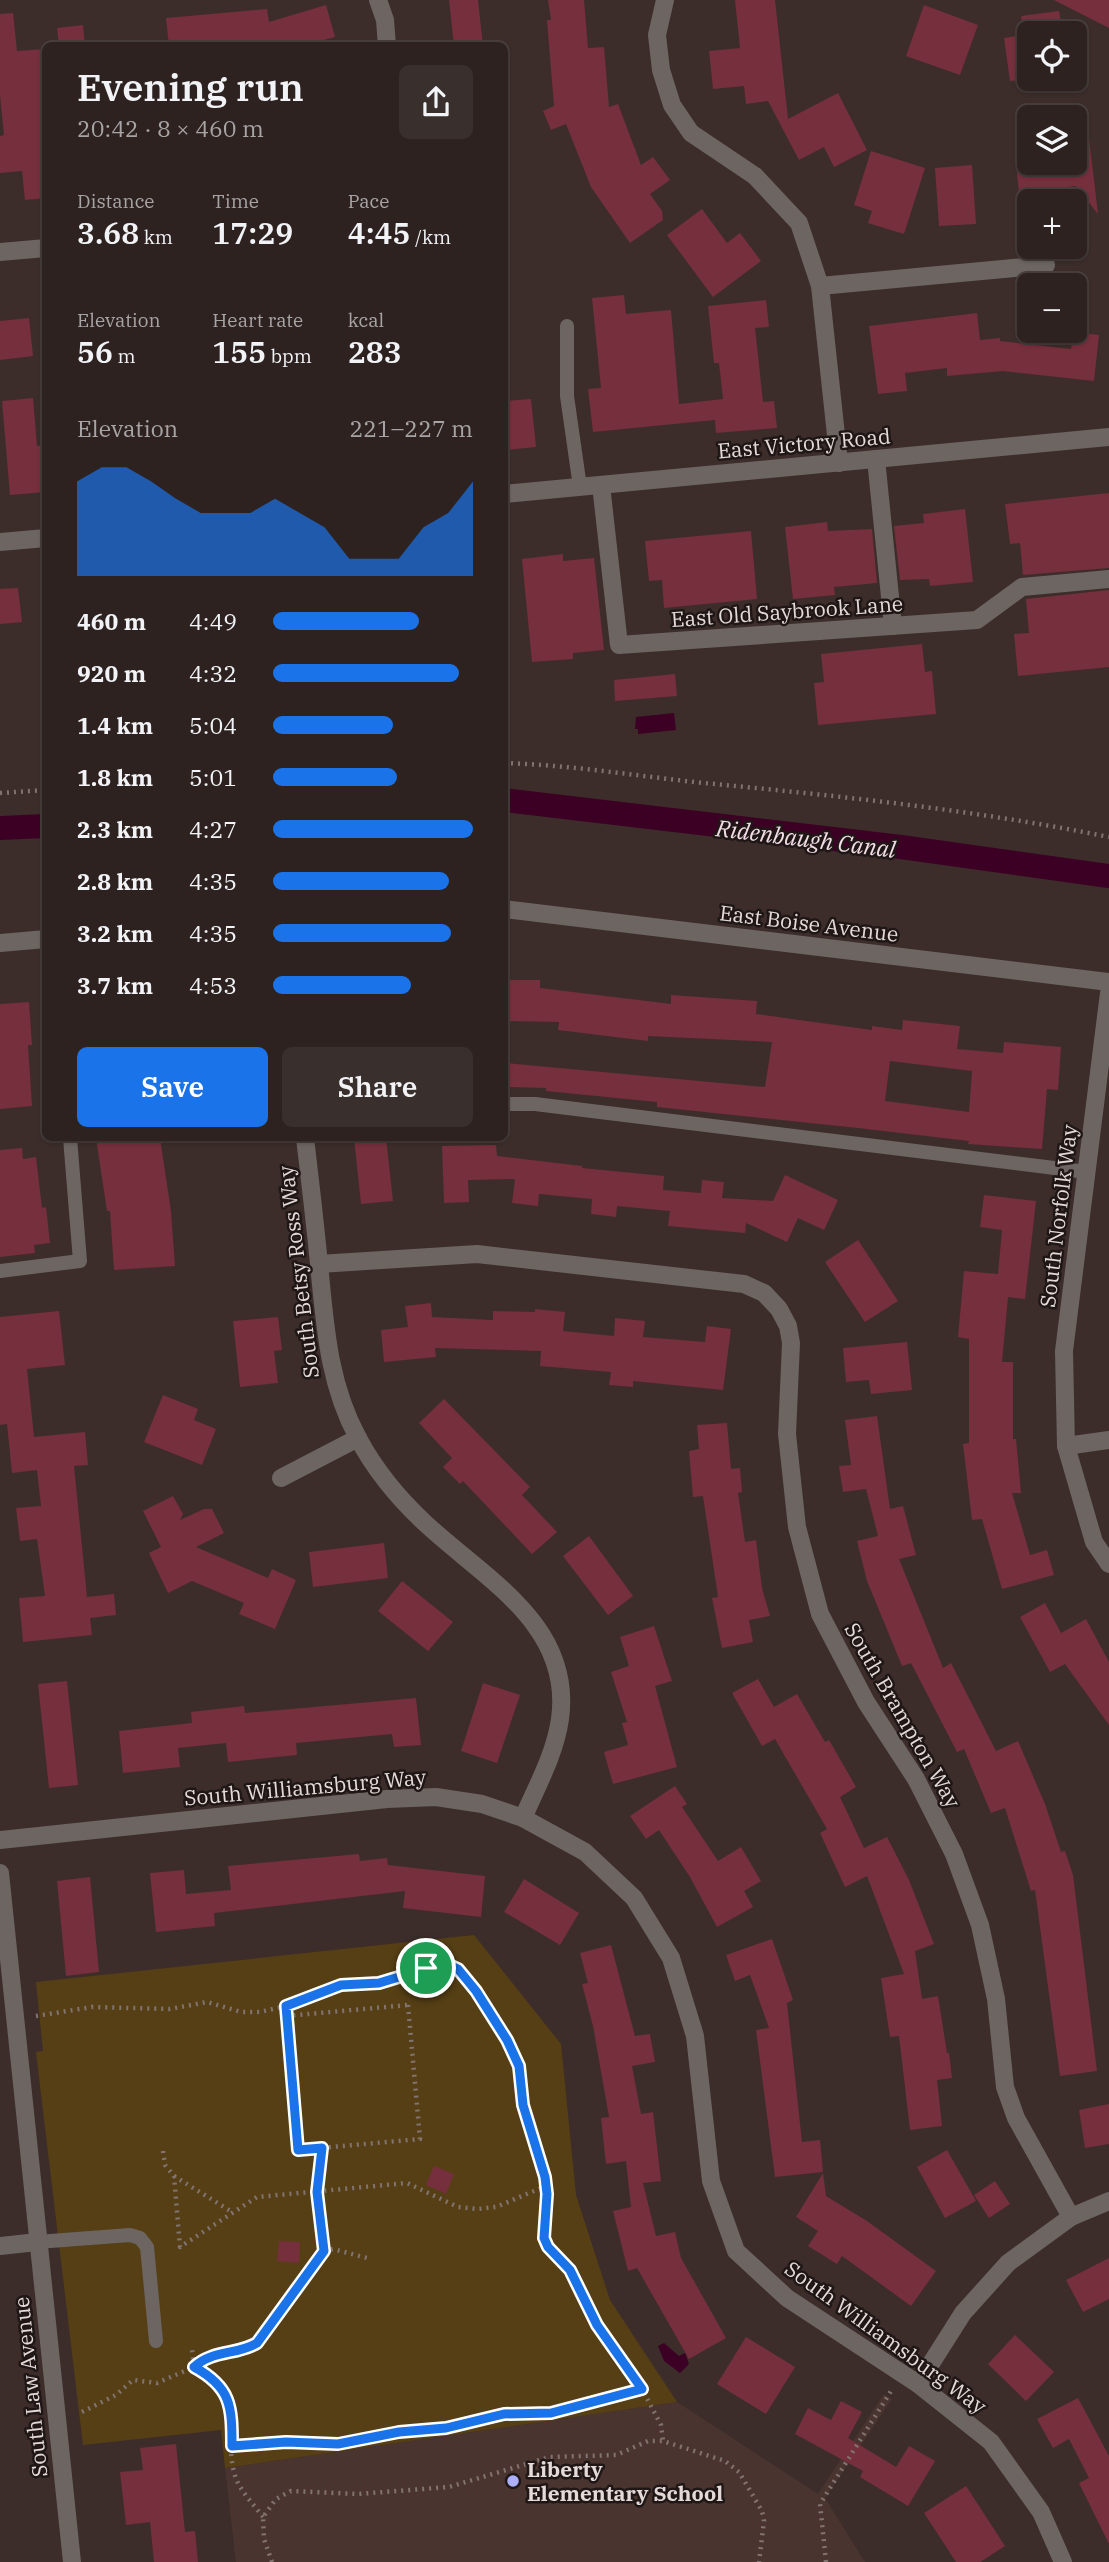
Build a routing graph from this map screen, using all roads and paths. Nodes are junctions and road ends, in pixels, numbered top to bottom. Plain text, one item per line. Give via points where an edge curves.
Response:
1 (378, 0) edge
2 (665, 0) edge
3 (387, 42) edge
4 (42, 248) edge
5 (0, 253) edge
6 (1046, 265) dead end
7 (820, 286) junction
8 (568, 326) dead end
9 (1109, 437) edge
10 (876, 459) junction
11 (839, 463) junction
12 (601, 485) junction
13 (580, 487) junction
14 (508, 494) edge
15 (42, 538) edge
16 (0, 542) edge
17 (1109, 579) edge
18 (893, 626) junction
19 (508, 763) edge
20 (42, 790) edge
21 (0, 793) edge
22 (1109, 837) edge
23 (508, 909) edge
24 (42, 939) edge
25 (0, 943) edge
26 (1109, 982) edge
27 (1109, 993) edge
28 (508, 1104) edge
29 (70, 1141) edge
30 (305, 1141) edge
31 (1087, 1172) junction
32 (319, 1264) junction
33 (0, 1271) edge
34 (358, 1438) junction
35 (1109, 1440) edge
36 (1066, 1446) junction
37 (281, 1478) dead end
38 (1109, 1564) edge
39 (523, 1818) junction
40 (0, 1840) edge
41 (0, 1873) edge
42 (6, 1979) edge
43 (286, 2006) junction
44 (286, 2015) junction
45 (36, 2016) dead end
46 (322, 2148) junction
47 (163, 2151) dead end
48 (173, 2176) junction
49 (546, 2186) junction
50 (317, 2192) junction
51 (1109, 2201) edge
52 (232, 2212) junction
53 (1071, 2217) junction
54 (37, 2242) junction
55 (0, 2246) edge
56 (324, 2251) junction
57 (371, 2259) dead end
58 (156, 2342) dead end
59 (192, 2349) dead end
60 (194, 2367) junction
61 (918, 2384) junction
62 (642, 2389) junction
63 (891, 2391) dead end
64 (82, 2412) dead end
65 (663, 2441) junction
66 (232, 2446) junction
67 (263, 2517) junction
68 (72, 2562) edge
69 (272, 2562) edge
70 (759, 2562) edge
71 (826, 2562) edge
72 (1063, 2562) edge

1 - 3 street
2 - 7 street via 657,35 672,105 691,133 755,176 799,223
4 - 5 street
6 - 7 street
7 - 11 street
8 - 13 lane via 567,396
9 - 10 street, East Victory Road
10 - 11 street, East Victory Road
10 - 18 street
11 - 12 street, East Victory Road
12 - 13 street, East Victory Road
12 - 18 street, East Old Saybrook Lane via 619,645
13 - 14 street, East Victory Road
15 - 16 street
17 - 18 street, East Old Saybrook Lane via 1022,587 977,620
19 - 22 path via 553,764 914,804
20 - 21 path
23 - 26 street, East Boise Avenue
24 - 25 street
27 - 31 street, South Norfolk Way
28 - 31 lane
29 - 33 lane via 80,1261
30 - 32 street, South Betsy Ross Way
31 - 36 street, South Norfolk Way via 1064,1351
32 - 34 street, South Betsy Ross Way via 335,1385
32 - 53 street, South Brampton Way via 437,1254 516,1256 744,1284 764,1293 779,1309 791,1343 787,1434 797,1527 820,1615 866,1702 916,1779 954,1854 980,1925 996,1999 1005,2087 1016,2118
34 - 37 street
34 - 39 street, South Betsy Ross Way via 387,1482 425,1524 515,1601 540,1629 553,1654 561,1718 551,1755
35 - 36 street
36 - 38 street, South Norfolk Way via 1094,1542
39 - 40 street, South Williamsburg Way via 447,1799 387,1799
39 - 61 street, South Williamsburg Way via 585,1852 634,1898 671,1958 695,2036 711,2181 736,2251 787,2298
41 - 42 street, South Law Avenue
42 - 54 street, South Law Avenue
43 - 44 path
43 - 45 path via 242,2012 206,2002 170,2009 92,2007
43 - 49 path via 341,1985 379,1983 445,1963 458,1969 507,2040 519,2066 523,2105
44 - 46 path via 298,2150
44 - 46 path via 408,2005 420,2139
46 - 50 path
47 - 48 path
48 - 52 path
48 - 52 path via 180,2247
49 - 50 path via 496,2207 478,2209 458,2207 407,2183
49 - 62 path via 544,2238 548,2247 570,2270 597,2325
50 - 52 path via 257,2197
50 - 56 path
51 - 53 street
53 - 61 street via 1008,2263 962,2313
54 - 55 street
54 - 58 lane via 140,2238 147,2247
54 - 68 street, South Law Avenue
56 - 57 path
56 - 60 path via 257,2343 212,2355
59 - 60 path
60 - 64 path via 157,2383 132,2380 116,2395
60 - 66 path via 209,2375 229,2401
61 - 72 street, South Williamsburg Way via 991,2442 1041,2512
62 - 65 path via 661,2425
62 - 66 path via 551,2413 504,2414 338,2444
63 - 71 path via 820,2504
65 - 67 path via 648,2441 616,2455 550,2457 449,2487 358,2494 291,2491 276,2500
65 - 70 path via 725,2461 739,2472 764,2521
66 - 67 path via 237,2481
67 - 69 path

